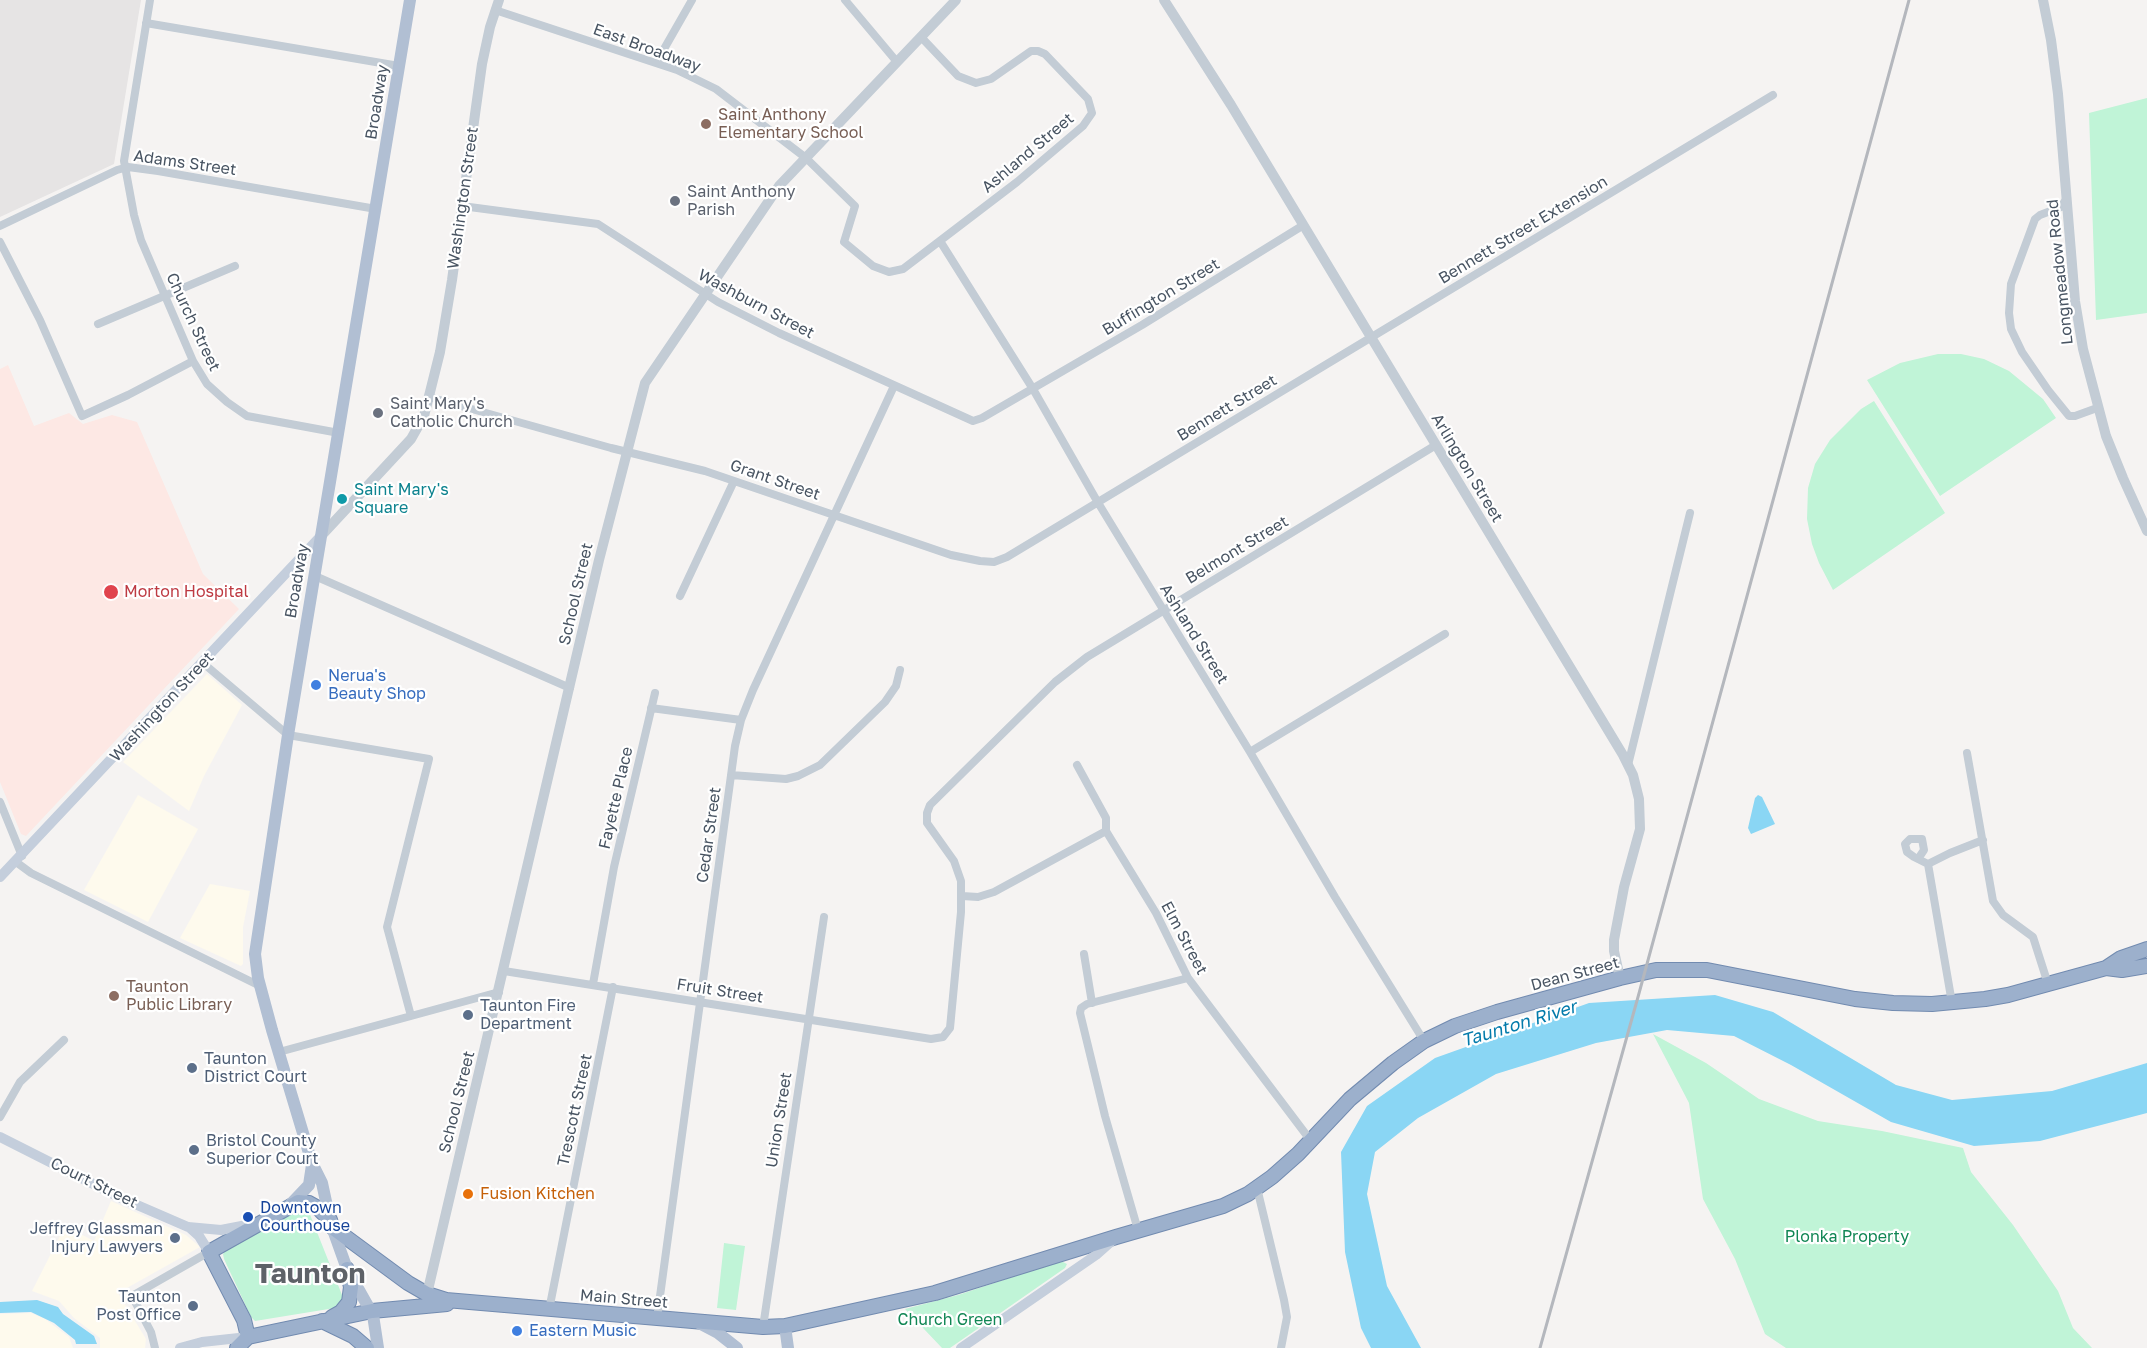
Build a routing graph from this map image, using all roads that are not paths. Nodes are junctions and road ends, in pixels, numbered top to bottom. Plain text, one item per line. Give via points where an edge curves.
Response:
1 (150, 0) edge
2 (410, 0) edge
3 (692, 0) edge
4 (845, 0) edge
5 (956, 0) edge
6 (1164, 0) edge
7 (2043, 0) edge
8 (497, 5) edge
9 (146, 23) junction
10 (921, 37) junction
11 (897, 62) junction
12 (656, 63) junction
13 (399, 66) junction
14 (1773, 95) dead end
15 (806, 158) junction
16 (125, 168) junction
17 (2067, 198) junction
18 (462, 206) junction
19 (376, 208) junction
20 (0, 226) edge
21 (1302, 226) junction
22 (940, 241) junction
23 (0, 242) edge
24 (235, 267) dead end
25 (704, 294) junction
26 (165, 296) junction
27 (98, 324) dead end
28 (1370, 336) junction
29 (193, 361) junction
30 (894, 386) junction
31 (1033, 389) junction
32 (429, 397) junction
33 (2097, 408) junction
34 (339, 433) junction
35 (1436, 445) junction
36 (627, 452) junction
37 (734, 481) junction
38 (1097, 501) junction
39 (1690, 513) dead end
40 (835, 515) junction
41 (2147, 531) edge
42 (321, 536) junction
43 (315, 576) junction
44 (680, 596) dead end
45 (1163, 610) junction
46 (1444, 634) dead end
47 (204, 663) junction
48 (900, 670) dead end
49 (570, 688) junction
50 (655, 693) dead end
51 (651, 708) junction
52 (741, 720) junction
53 (288, 735) junction
54 (1250, 752) junction
55 (1967, 753) dead end
56 (1077, 765) dead end
57 (1628, 765) junction
58 (731, 775) junction
59 (0, 802) edge
60 (1106, 831) junction
61 (1983, 840) junction
62 (19, 859) junction
63 (1918, 859) dead end
64 (1928, 864) junction
65 (0, 877) edge
66 (962, 896) junction
67 (825, 917) dead end
68 (2147, 949) edge
69 (1084, 954) dead end
70 (2147, 966) edge
71 (2106, 968) junction
72 (504, 971) junction
73 (1188, 978) junction
74 (1620, 978) junction
75 (593, 984) junction
76 (2048, 984) junction
77 (260, 986) junction
78 (613, 987) junction
79 (499, 992) junction
80 (702, 1002) junction
81 (1092, 1003) junction
82 (1952, 1003) junction
83 (411, 1016) junction
84 (808, 1019) junction
85 (64, 1040) dead end
86 (1424, 1041) junction
87 (279, 1052) junction
88 (0, 1117) edge
89 (0, 1137) edge
90 (1311, 1141) junction
91 (312, 1163) junction
92 (1257, 1188) junction
93 (290, 1205) junction
94 (261, 1222) junction
95 (331, 1224) junction
96 (189, 1227) junction
97 (1138, 1230) junction
98 (1116, 1237) junction
99 (209, 1252) junction
100 (347, 1269) junction
101 (427, 1294) junction
102 (460, 1302) junction
103 (396, 1308) junction
104 (549, 1310) junction
105 (372, 1311) junction
106 (657, 1318) junction
107 (322, 1321) junction
108 (696, 1322) junction
109 (785, 1326) junction
110 (763, 1327) junction
111 (248, 1337) junction
112 (155, 1348) edge
113 (180, 1348) edge
114 (226, 1348) edge
115 (237, 1348) edge
116 (367, 1348) edge
117 (378, 1348) edge
118 (737, 1348) edge
119 (788, 1348) edge
120 (961, 1348) edge
121 (1281, 1348) edge

1 - 9 street, Church Street
2 - 13 main road, Broadway
3 - 12 street
4 - 11 street
5 - 10 street, School Street
6 - 21 street, Arlington Street
7 - 17 street, Longmeadow Road via 2057,83
8 - 12 street, East Broadway
8 - 18 street, Washington Street via 482,64
9 - 13 street
9 - 16 street, Church Street
10 - 11 street, School Street
10 - 22 street, Ashland Street via 958,76 976,83 991,80 1032,51 1045,54 1088,99 1092,113 1083,126 1017,182
11 - 15 street, School Street
12 - 15 street, East Broadway via 716,89
13 - 19 main road, Broadway
14 - 28 street, Bennett Street Extension
15 - 22 street, Ashland Street via 855,206 844,242 873,266 889,272 903,269
15 - 25 street, School Street via 774,192
16 - 19 street, Adams Street
16 - 20 street, Adams Street
16 - 26 street, Church Street via 139,232
17 - 33 street, Longmeadow Road via 2079,328
17 - 33 street via 2061,207 2035,219 2012,284 2009,313 2022,352 2069,416
18 - 25 street, Washburn Street via 598,225
18 - 32 street, Washington Street via 442,343
19 - 34 main road, Broadway
21 - 28 street, Arlington Street
21 - 31 street, Buffington Street
22 - 31 street, Ashland Street
23 - 29 street via 37,312 82,416
24 - 26 street
25 - 30 street, Washburn Street via 765,327
25 - 36 street, School Street via 646,380
26 - 27 street
26 - 29 street, Church Street
28 - 35 street, Arlington Street
28 - 38 street, Bennett Street
29 - 34 street, Church Street via 207,384 247,416
30 - 31 street, Washburn Street via 973,421
30 - 40 street, Cedar Street
31 - 38 street, Ashland Street
32 - 36 street, Grant Street
32 - 42 street via 411,439
33 - 41 street, Longmeadow Road via 2114,458
34 - 42 main road, Broadway
35 - 45 street, Belmont Street
35 - 57 street, Arlington Street
36 - 37 street, Grant Street
36 - 49 street, School Street
37 - 40 street, Grant Street
37 - 44 street
38 - 40 street, Grant Street via 1007,557 989,562 951,555
38 - 45 street, Ashland Street
39 - 57 street
40 - 52 street, Cedar Street
42 - 43 main road, Broadway
42 - 47 main road, Washington Street
43 - 49 street
43 - 53 main road, Broadway
45 - 54 street, Ashland Street
45 - 66 street, Belmont Street via 1087,657 1055,682 933,802 927,811 927,823 960,874
46 - 54 street
47 - 53 street
47 - 62 main road, Washington Street
48 - 58 street via 896,686 885,702 820,765 779,780
49 - 72 street, School Street
50 - 51 street, Fayette Place
51 - 52 street
51 - 75 street, Fayette Place via 614,867
52 - 58 street, Cedar Street
53 - 77 main road, Broadway via 255,954
53 - 83 street via 429,759 387,927
54 - 86 street, Ashland Street
55 - 61 street
56 - 60 street, Elm Street via 1106,818
57 - 74 street, Arlington Street via 1638,792 1640,828 1614,940
58 - 80 street, Cedar Street
59 - 62 street
60 - 66 street via 1003,888 978,897
60 - 73 street, Elm Street via 1156,913
61 - 64 street
61 - 76 street via 1993,901 2003,915 2033,937
62 - 65 main road, Washington Street
62 - 77 street via 31,873
63 - 64 street
64 - 82 street
66 - 84 street, Fruit Street via 950,1028 943,1037 931,1039
67 - 84 street, Union Street
68 - 71 highway, Dean Street
69 - 81 street
70 - 71 highway, Dean Street
71 - 76 highway, Dean Street
72 - 75 street, Fruit Street
72 - 79 street, School Street
73 - 81 street
73 - 90 street, Elm Street
74 - 82 highway, Dean Street via 1656,970 1707,970 1855,999
74 - 86 highway, Dean Street via 1497,1012
75 - 78 street, Fruit Street
76 - 82 highway, Dean Street
77 - 87 main road, Broadway
78 - 80 street, Fruit Street
78 - 104 street, Trescott Street
79 - 83 street
79 - 101 street, School Street
80 - 84 street, Fruit Street
80 - 106 street, Cedar Street
81 - 97 street via 1084,1005 1080,1019
83 - 87 street
84 - 110 street, Union Street
85 - 88 street via 16,1087
86 - 90 highway, Dean Street via 1350,1099
87 - 91 main road, Broadway
89 - 96 main road, Court Street via 121,1198
90 - 92 highway, Dean Street
91 - 93 main road via 309,1185
91 - 95 main road, Broadway via 322,1183
92 - 97 highway, Dean Street via 1223,1206
92 - 121 street via 1285,1305 1286,1327
93 - 94 highway
93 - 95 highway via 309,1203
94 - 96 main road, Court Street via 221,1230
94 - 99 highway
95 - 100 main road
95 - 101 highway, Main Street
96 - 99 main road, Court Street
97 - 98 highway, Dean Street
98 - 109 highway via 935,1293
98 - 120 main road
99 - 111 highway via 244,1320
99 - 112 street via 132,1296
100 - 105 main road
100 - 107 highway via 351,1287 347,1306
101 - 102 highway, Main Street
101 - 103 highway via 416,1303
102 - 103 highway, Main Street
102 - 104 highway, Main Street
103 - 105 highway, Main Street
104 - 106 highway, Main Street
105 - 107 highway, Main Street
105 - 117 main road
106 - 108 highway, Main Street
107 - 111 highway
107 - 116 highway via 353,1336
108 - 110 highway, Main Street
108 - 118 main road
109 - 110 highway, Main Street
109 - 119 main road
111 - 113 main road
111 - 114 main road
111 - 115 highway

